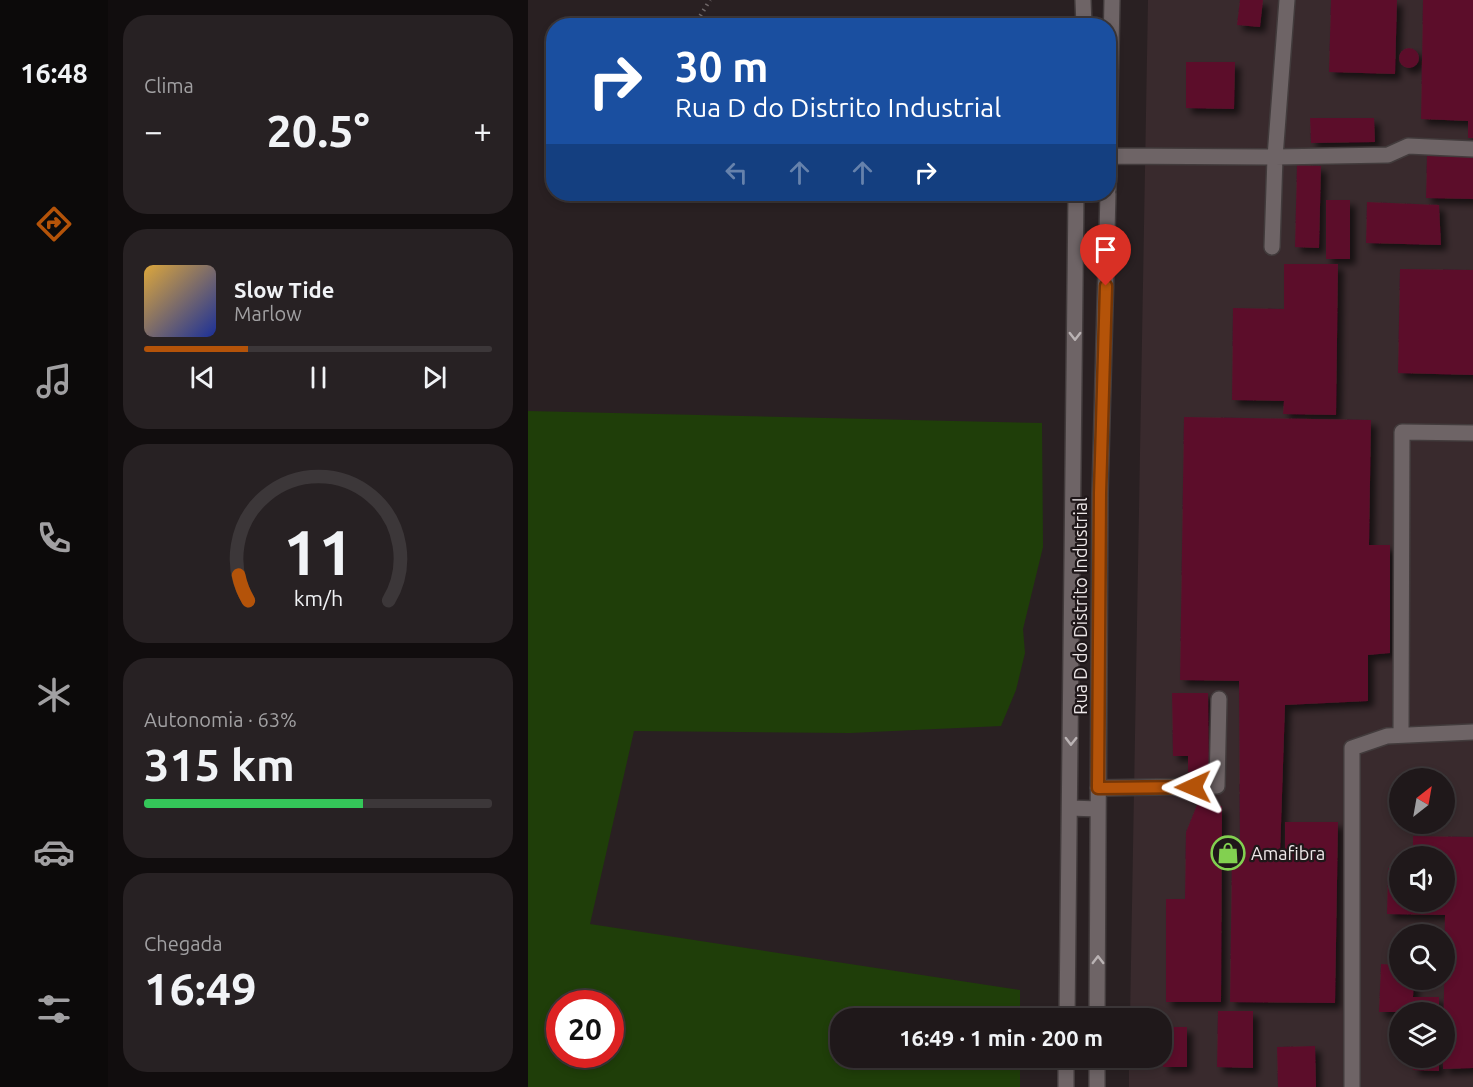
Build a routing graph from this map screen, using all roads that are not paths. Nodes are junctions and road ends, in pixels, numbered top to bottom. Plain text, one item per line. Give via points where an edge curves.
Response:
1 (1083, 0) edge
2 (1112, 0) edge
3 (1287, 0) edge
4 (1084, 18) edge
5 (1112, 18) edge
6 (1473, 149) edge
7 (1116, 156) edge
8 (1275, 157) junction
9 (1076, 201) edge
10 (1108, 201) edge
11 (1272, 247) dead end
12 (1473, 433) edge
13 (1074, 505) junction
14 (1100, 505) junction
15 (1219, 699) dead end
16 (1473, 732) edge
17 (1401, 735) junction
18 (1098, 788) junction
19 (1070, 808) junction
20 (1098, 809) junction
21 (1067, 1008) edge
22 (1097, 1008) edge
23 (1066, 1068) edge
24 (1097, 1068) edge
25 (1066, 1087) edge
26 (1097, 1087) edge
27 (1352, 1087) edge

1 - 4 street
2 - 5 street, Rua D do Distrito Industrial
3 - 8 street
6 - 8 street via 1408,146 1388,155
7 - 8 street
8 - 11 street
9 -> 13 street, Rua D do Distrito Industrial
10 - 14 street, Rua D do Distrito Industrial
12 - 17 street via 1402,432
13 - 14 street
13 -> 19 street, Rua D do Distrito Industrial
14 - 18 street, Rua D do Distrito Industrial
15 - 18 street via 1217,786
16 - 17 street
17 - 27 street via 1352,748
18 - 20 street, Rua D do Distrito Industrial
19 - 20 street
19 - 21 street, Rua D do Distrito Industrial
22 -> 20 street, Rua D do Distrito Industrial
23 - 25 street
24 - 26 street

